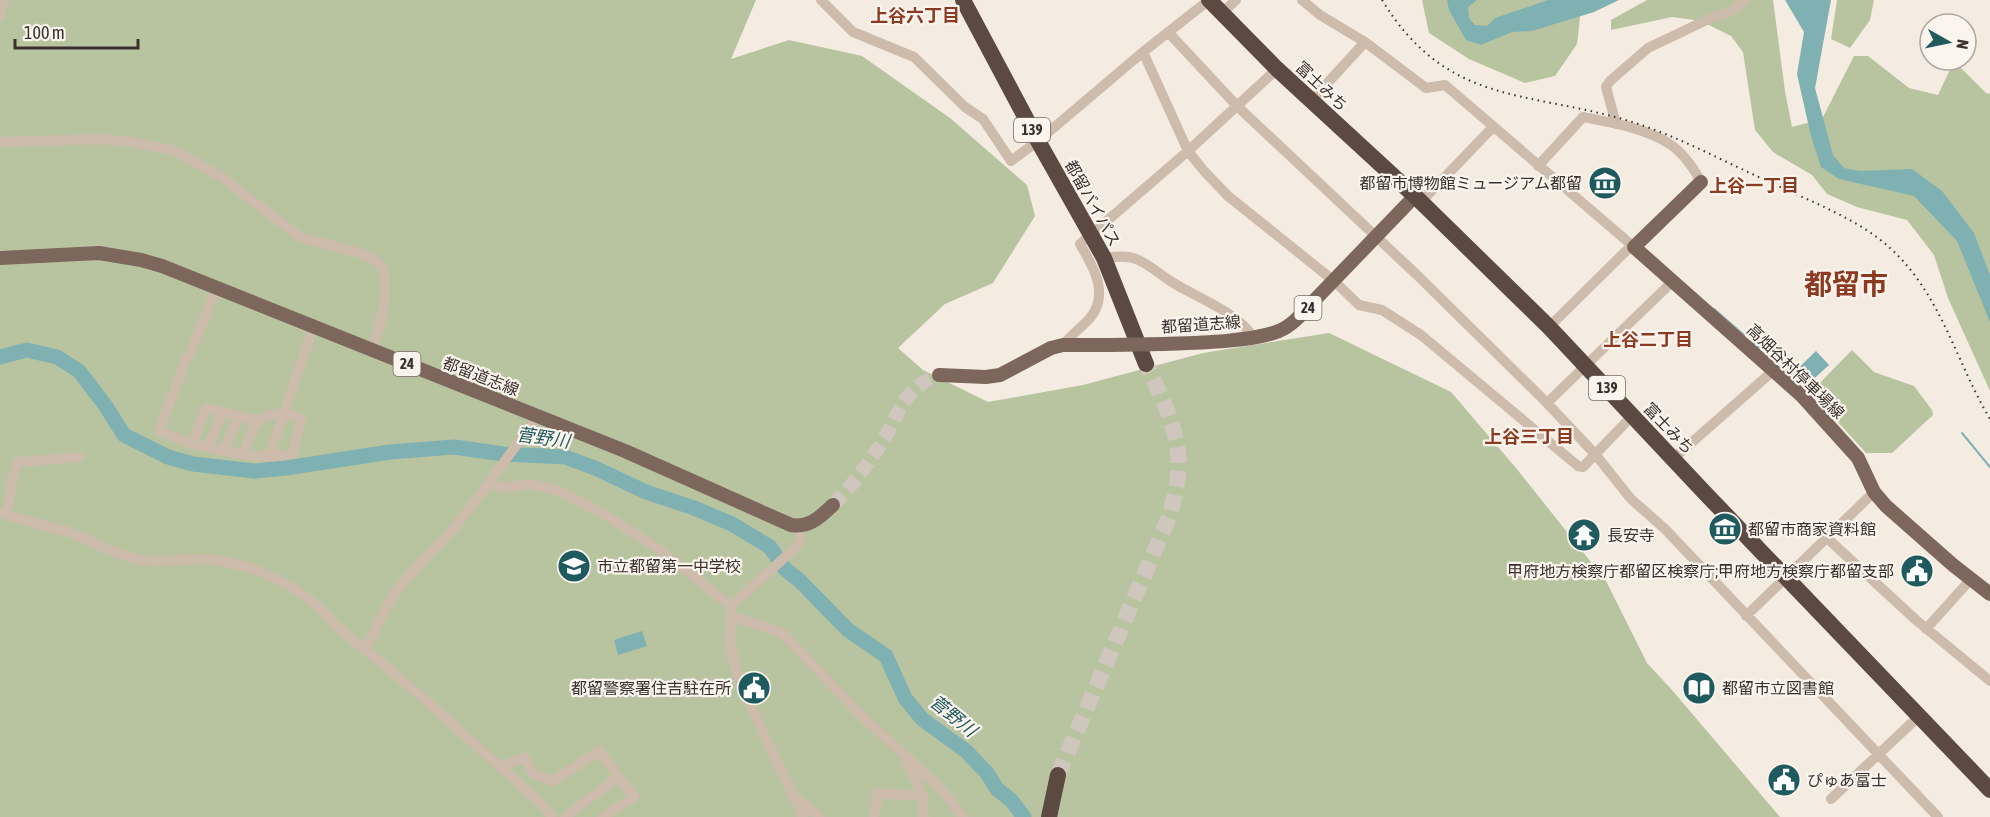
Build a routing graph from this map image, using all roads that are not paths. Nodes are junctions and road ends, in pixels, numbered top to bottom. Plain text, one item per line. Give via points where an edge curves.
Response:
1 (3, 0) edge
2 (821, 0) edge
3 (963, 0) edge
4 (1209, 0) edge
5 (1236, 0) edge
6 (1302, 0) edge
7 (1746, 0) edge
8 (1222, 13) junction
9 (0, 16) edge
10 (1168, 32) junction
11 (1365, 42) junction
12 (1143, 52) junction
13 (1277, 69) junction
14 (1311, 101) junction
15 (1237, 106) junction
16 (1616, 124) junction
17 (1493, 127) junction
18 (1038, 141) junction
19 (0, 142) edge
20 (1188, 151) junction
21 (1538, 166) junction
22 (1701, 182) joint
23 (1418, 199) junction
24 (1090, 233) junction
25 (1376, 237) junction
26 (1634, 247) junction
27 (0, 258) edge
28 (1104, 258) junction
29 (1334, 281) junction
30 (1673, 281) junction
31 (218, 288) junction
32 (313, 327) junction
33 (1550, 327) junction
34 (1253, 337) junction
35 (1063, 345) junction
36 (372, 351) junction
37 (1146, 364) tunnel mouth
38 (1587, 365) junction
39 (1773, 371) junction
40 (939, 375) tunnel mouth
41 (1547, 403) junction
42 (222, 411) junction
43 (284, 415) junction
44 (238, 416) junction
45 (538, 416) junction
46 (1632, 416) junction
47 (256, 420) junction
48 (192, 443) junction
49 (208, 447) junction
50 (223, 451) junction
51 (1595, 454) junction
52 (243, 455) junction
53 (79, 457) dead end
54 (269, 457) junction
55 (1674, 458) junction
56 (493, 478) junction
57 (1874, 492) junction
58 (833, 505) tunnel mouth
59 (3, 513) edge
60 (801, 527) junction
61 (1827, 538) junction
62 (1787, 578) junction
63 (1971, 579) junction
64 (1990, 594) edge
65 (731, 611) junction
66 (1746, 616) junction
67 (1926, 629) junction
68 (365, 649) junction
69 (1990, 681) edge
70 (1919, 716) junction
71 (1879, 755) junction
72 (905, 758) junction
73 (501, 767) junction
74 (1058, 775) tunnel mouth
75 (618, 777) junction
76 (1990, 789) edge
77 (923, 796) junction
78 (1831, 799) dead end
79 (795, 800) junction
80 (579, 813) edge
81 (552, 817) edge
82 (566, 817) edge
83 (603, 817) edge
84 (803, 817) edge
85 (820, 817) edge
86 (874, 817) edge
87 (924, 817) edge
88 (963, 817) edge
89 (1049, 817) edge
90 (1938, 817) edge

1 - 9 street
2 - 18 street via 852,32 914,57 983,119 1011,161
3 - 18 highway, 都留バイパス / 139
4 - 8 highway, 富士みち / 139
4 - 10 street
5 - 8 street
6 - 11 street
7 - 16 street via 1730,12 1648,48 1610,81 1606,87
8 - 13 highway, 富士みち / 139
10 - 12 street
10 - 15 street
11 - 14 street
11 - 17 street via 1426,88 1445,85
12 - 18 street
12 - 20 street
13 - 14 highway, 富士みち / 139
13 - 15 street
14 - 23 highway, 富士みち / 139
15 - 20 street
15 - 25 street
16 - 21 street via 1583,117
16 - 22 street via 1667,142
17 - 21 street
17 - 23 street
18 - 24 highway, 都留バイパス / 139
19 - 36 street via 101,139 172,150 220,176 300,237 376,261 384,273 386,295
20 - 24 street
20 - 29 street via 1228,196
21 - 26 street
22 - 26 main road
23 - 25 main road, 都留道志線 / 24
23 - 33 highway, 富士みち / 139
24 - 28 highway, 都留バイパス / 139
24 - 35 street via 1080,244 1097,278 1099,299 1090,318
25 - 29 main road, 都留道志線 / 24
25 - 41 street
26 - 30 main road, 高畑谷村停車場線
26 - 33 street
27 - 31 main road, 都留道志線 / 24 via 75,253 125,256
28 - 34 street via 1125,256 1143,261 1232,316
28 - 37 highway, 都留バイパス / 139
29 - 34 main road, 都留道志線 / 24 via 1287,326
29 - 51 street via 1359,305 1382,310 1421,335 1578,466 1583,467
30 - 38 street
30 - 39 main road, 高畑谷村停車場線
31 - 32 main road, 都留道志線 / 24
31 - 48 street via 159,431
32 - 36 main road, 都留道志線 / 24
32 - 43 street
33 - 38 highway, 富士みち / 139
34 - 35 main road, 都留道志線 / 24, bridge via 1163,344
35 - 40 main road, 都留道志線 / 24 via 1000,375
36 - 45 main road, 都留道志線 / 24
38 - 41 street
38 - 46 highway, 富士みち / 139
39 - 55 street
39 - 57 main road, 高畑谷村停車場線 via 1845,442 1858,458
41 - 51 street
42 - 44 street
42 - 48 street via 206,408
42 - 49 street
43 - 47 street via 272,413
43 - 54 street
43 - 54 street via 301,419 293,454
44 - 47 street
44 - 50 street
45 - 56 street
45 - 60 main road, 都留道志線 / 24
46 - 51 street
46 - 55 highway, 富士みち / 139
47 - 52 street
48 - 49 street
49 - 50 street
50 - 52 street
51 - 66 street via 1631,498
52 - 54 street
53 - 59 street via 18,462
55 - 62 highway, 富士みち / 139
56 - 65 street via 500,487 541,485 607,516 657,548
56 - 68 street via 441,543 410,573
57 - 61 street
57 - 63 main road, 高畑谷村停車場線
58 - 60 main road
59 - 68 street via 72,533 117,554 144,561 199,558 238,564 277,580 310,600
60 - 65 street via 795,548
61 - 62 street
61 - 67 street
62 - 66 street
62 - 70 highway, 富士みち / 139
63 - 64 main road, 高畑谷村停車場線
63 - 67 street
65 - 72 street via 782,633
65 - 79 street via 731,654 739,681
66 - 71 street
67 - 69 street
68 - 73 street
70 - 71 street
70 - 76 highway, 富士みち / 139
71 - 78 street
71 - 90 street
72 - 77 street
72 - 88 street via 941,789
73 - 75 street via 524,757 533,774 553,781 599,751
73 - 81 street
74 - 89 highway
75 - 80 street
75 - 83 street via 634,797
77 - 86 street via 878,793
77 - 87 street
79 - 84 street
79 - 85 street
80 - 82 street

